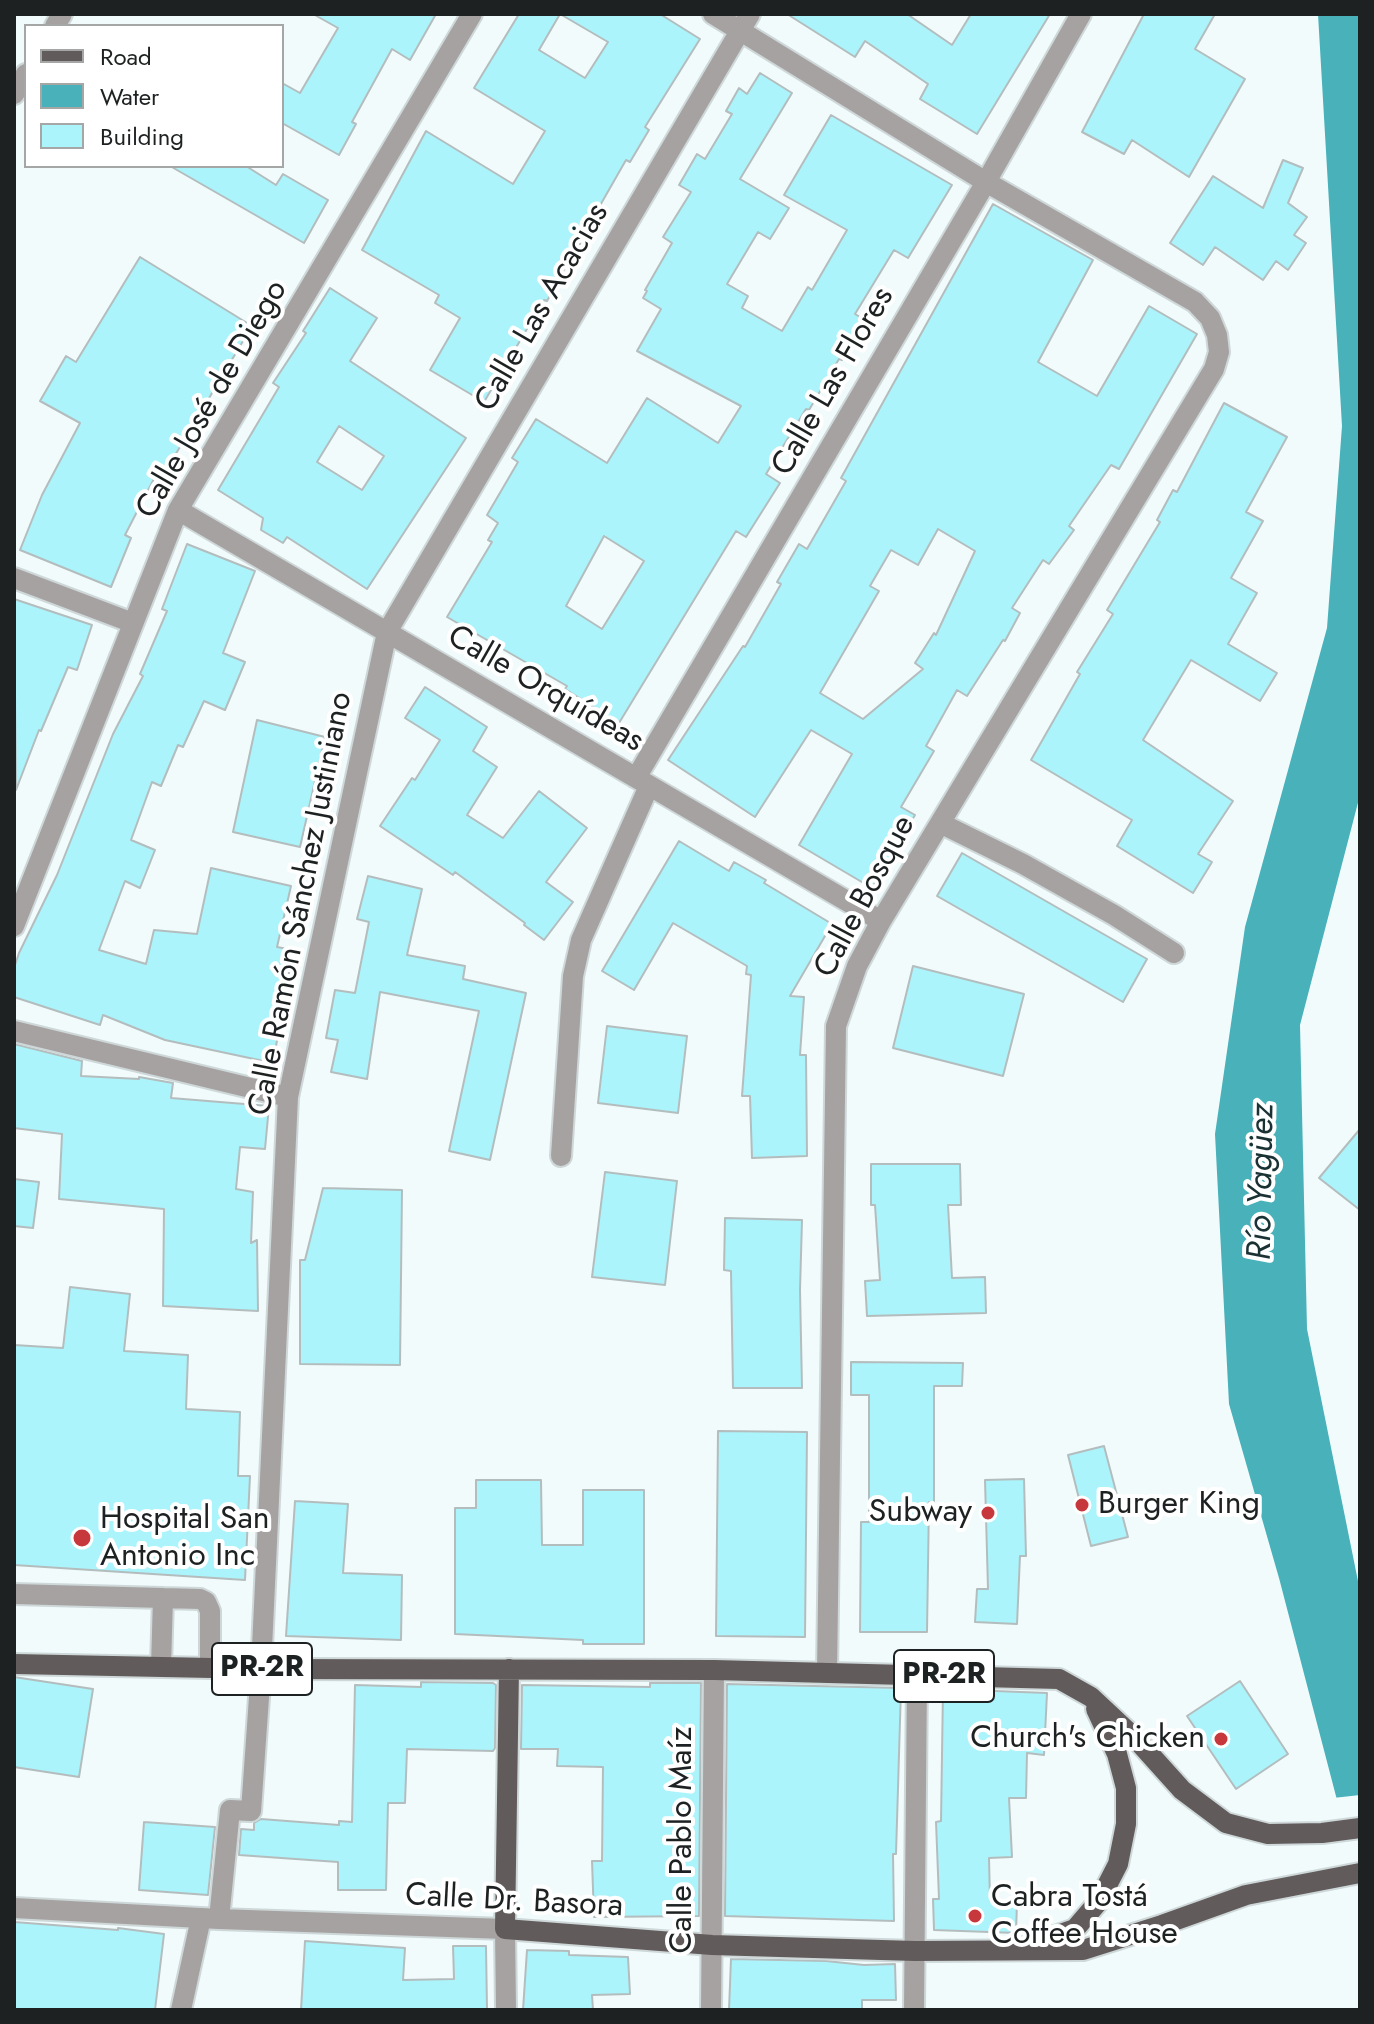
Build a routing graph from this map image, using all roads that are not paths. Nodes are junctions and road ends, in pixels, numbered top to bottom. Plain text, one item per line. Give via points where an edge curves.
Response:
1 (472, 14) edge
2 (713, 14) edge
3 (1081, 14) edge
4 (745, 22) edge
5 (986, 182) junction
6 (178, 510) junction
7 (14, 578) edge
8 (133, 623) junction
9 (387, 632) junction
10 (642, 782) junction
11 (940, 823) junction
12 (881, 921) junction
13 (14, 926) edge
14 (1174, 953) dead end
15 (14, 1031) edge
16 (288, 1097) junction
17 (561, 1156) dead end
18 (14, 1594) edge
19 (163, 1598) junction
20 (14, 1664) edge
21 (161, 1666) junction
22 (210, 1667) junction
23 (261, 1669) junction
24 (509, 1669) junction
25 (714, 1670) junction
26 (827, 1673) junction
27 (917, 1675) junction
28 (1091, 1697) junction
29 (1360, 1828) edge
30 (1360, 1873) edge
31 (14, 1908) edge
32 (210, 1919) junction
33 (505, 1929) junction
34 (712, 1945) junction
35 (915, 1951) junction
36 (1011, 1951) junction
37 (181, 2010) edge
38 (506, 2010) edge
39 (711, 2010) edge
40 (914, 2010) edge

1 - 6 street, Calle José de Diego
2 - 4 street
3 - 5 street, Calle Las Flores
4 - 5 street
4 - 9 street, Calle Las Acacias
5 - 10 street, Calle Las Flores
5 - 11 street, Calle Bosque via 1195,302 1210,318 1219,352 1214,369
6 - 8 street, Calle José de Diego
6 - 9 street, Calle Orquídeas
7 - 8 street
8 - 13 street, Calle José de Diego
9 - 10 street, Calle Orquídeas
9 - 16 street, Calle Ramón Sánchez Justiniano
10 - 12 street, Calle Orquídeas
10 - 17 street, Calle Las Flores via 581,940 573,976
11 - 12 street, Calle Bosque
11 - 14 street via 1023,864
12 - 26 street, Calle Bosque via 857,966 836,1026
15 - 16 street
16 - 23 street, Calle Ramón Sánchez Justiniano
18 - 19 street
19 - 21 street
19 - 22 street via 206,1602
20 - 21 main road, PR-2R
21 - 22 main road, PR-2R
22 - 23 main road, PR-2R
23 - 24 main road, PR-2R
23 - 32 street, Calle Ramón Sánchez Justiniano via 251,1811 230,1810
24 - 25 main road, PR-2R
24 - 33 main road
25 - 26 main road, PR-2R
25 - 34 street, Calle Pablo Maíz
26 - 27 main road, PR-2R
27 - 28 main road, PR-2R via 1059,1679
27 - 35 street
28 - 29 main road, PR-2R via 1182,1790 1226,1823 1268,1834
28 - 36 main road via 1126,1788 1118,1864 1099,1901 1075,1929
30 - 36 main road, Calle Dr. Basora via 1246,1895 1083,1950
31 - 32 street, Calle Dr. Basora
32 - 33 street, Calle Dr. Basora
32 - 37 street
33 - 34 main road, Calle Dr. Basora
33 - 38 street
34 - 35 main road, Calle Dr. Basora
34 - 39 street, Calle Pablo Maíz
35 - 36 main road, Calle Dr. Basora
35 - 40 street

